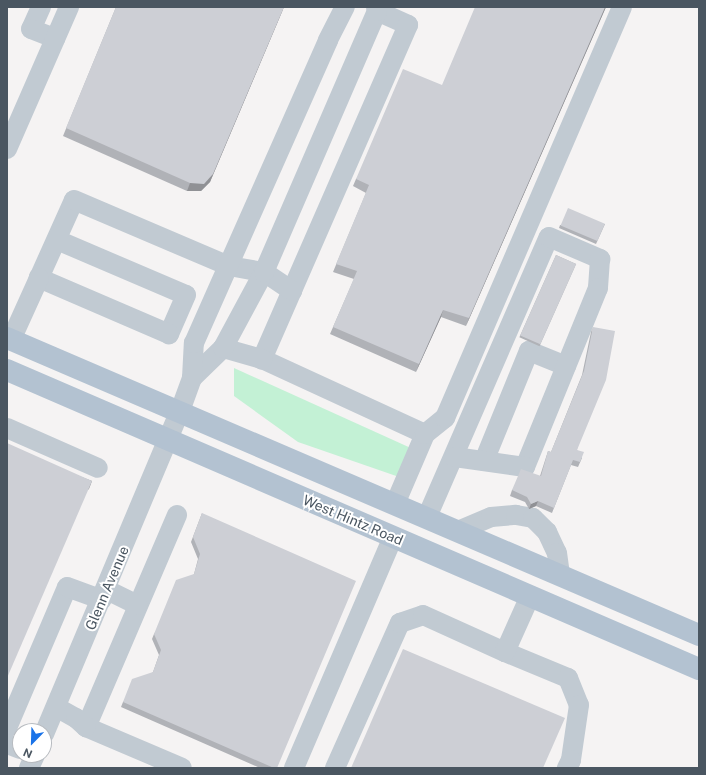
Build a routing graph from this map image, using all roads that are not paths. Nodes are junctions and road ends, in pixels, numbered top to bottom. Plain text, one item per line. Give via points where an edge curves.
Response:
1 (41, 7) edge
2 (69, 7) edge
3 (346, 7) edge
4 (622, 7) edge
5 (376, 9) edge
6 (55, 38) junction
7 (12, 122) edge
8 (7, 149) edge
9 (56, 240) junction
10 (228, 266) junction
11 (264, 272) junction
12 (39, 278) junction
13 (292, 291) junction
14 (9, 339) edge
15 (223, 348) junction
16 (262, 359) junction
17 (566, 366) junction
18 (7, 370) edge
19 (192, 378) junction
20 (180, 411) junction
21 (7, 428) edge
22 (425, 434) junction
23 (168, 440) junction
24 (454, 457) junction
25 (484, 461) junction
26 (98, 468) dead end
27 (395, 504) junction
28 (177, 515) dead end
29 (427, 517) junction
30 (458, 531) junction
31 (393, 537) junction
32 (560, 575) junction
33 (104, 595) junction
34 (530, 596) junction
35 (138, 605) junction
36 (699, 635) edge
37 (505, 652) junction
38 (699, 669) edge
39 (56, 707) junction
40 (49, 723) edge
41 (86, 727) junction
42 (7, 728) edge
43 (182, 768) edge
44 (294, 768) edge
45 (336, 768) edge
46 (567, 768) edge

1 - 6 street via 31,29
2 - 6 street
3 - 10 street via 328,40
4 - 22 street via 445,418
5 - 11 street
5 - 13 street via 408,25
6 - 7 street
7 - 8 street
9 - 10 street via 74,200
9 - 12 street
9 - 12 street via 186,295 183,302 168,334
10 - 11 street
10 - 19 street via 194,343
11 - 13 street
11 - 15 street
12 - 14 street
13 - 16 street
14 - 20 main road
15 - 16 street
15 - 19 street
16 - 22 street
17 - 24 street via 598,288 600,259 549,237
17 - 25 street via 525,467
17 - 25 street via 529,351
18 - 23 main road, West Hintz Road
19 - 20 street, Glenn Avenue
20 - 23 street, Glenn Avenue
20 - 27 main road
21 - 26 street
22 - 27 street
23 - 31 main road, West Hintz Road
23 - 33 street, Glenn Avenue
24 - 25 street
24 - 29 street
27 - 29 main road
28 - 35 street
29 - 30 main road
30 - 32 main road
30 - 32 street via 491,517 516,515 533,518 547,532 557,552
31 - 34 main road, West Hintz Road
31 - 44 street
32 - 36 main road
33 - 35 street
33 - 39 street, Glenn Avenue
33 - 42 street via 67,587
34 - 37 street
34 - 38 main road, West Hintz Road
35 - 41 street
37 - 45 street via 423,615 400,623
37 - 46 street via 568,678 579,705 571,760
39 - 40 street, Glenn Avenue
39 - 41 street
41 - 43 street

